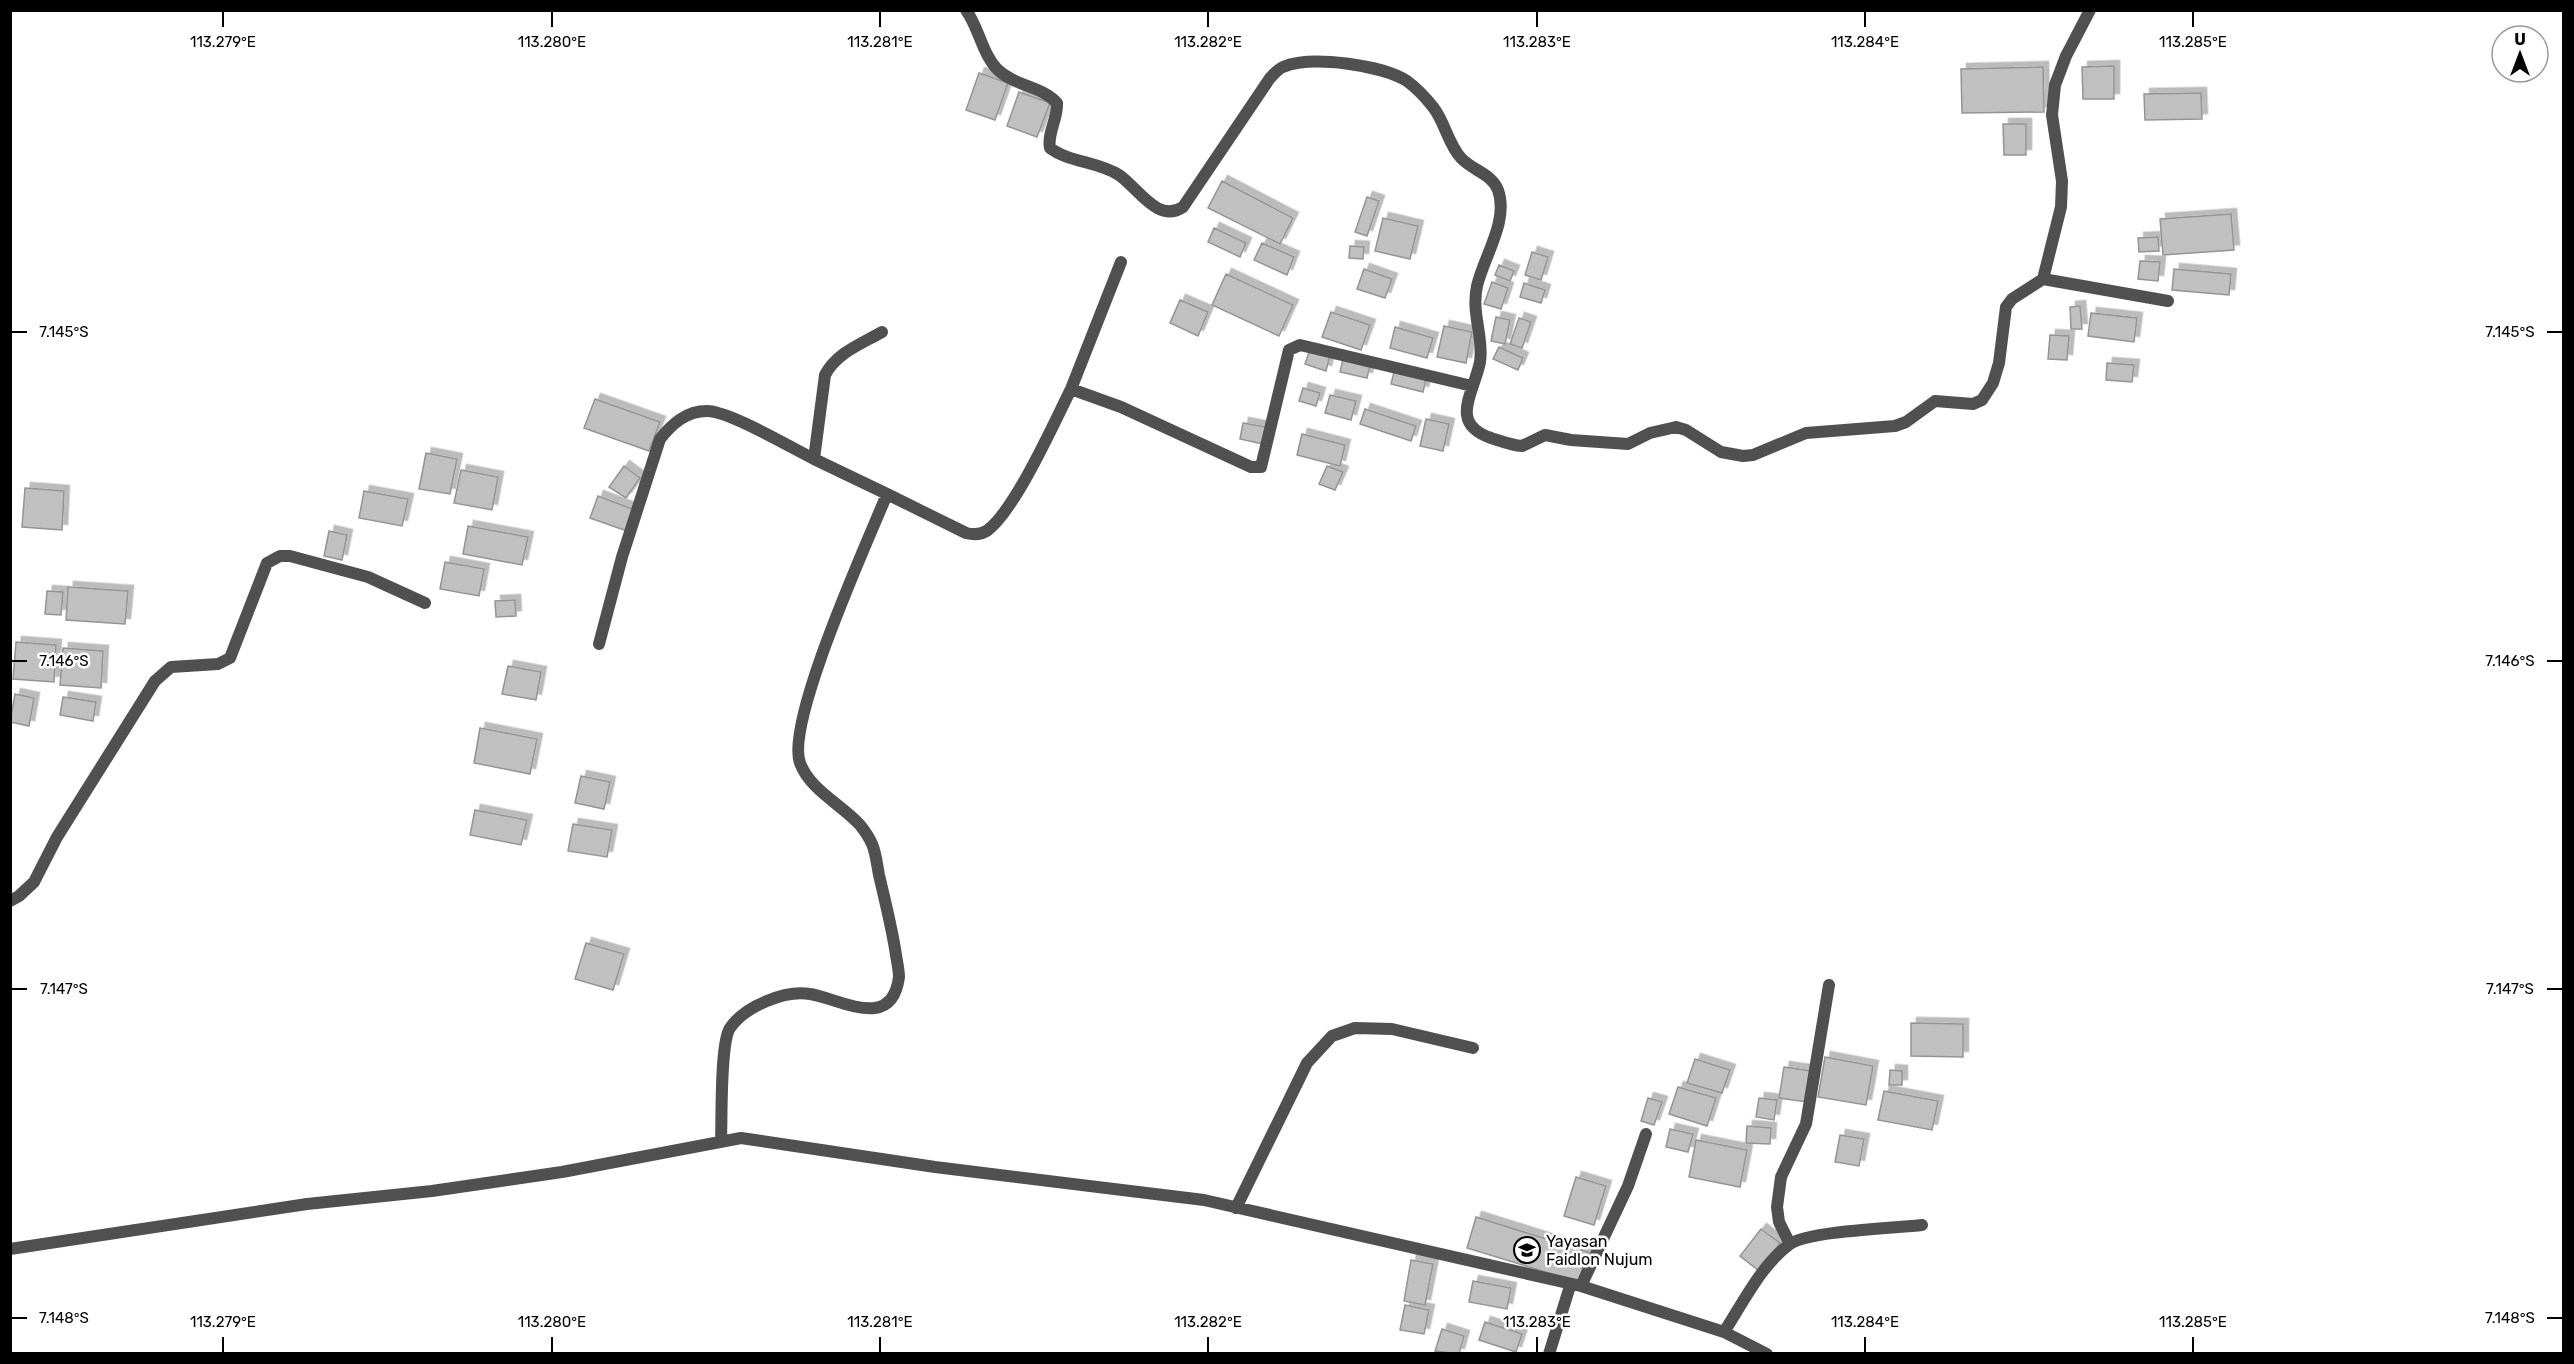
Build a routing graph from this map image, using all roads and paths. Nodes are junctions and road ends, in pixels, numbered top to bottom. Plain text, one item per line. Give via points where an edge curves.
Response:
1 (966, 10) edge
2 (2090, 10) edge
3 (1121, 262) dead end
4 (2043, 279) junction
5 (2168, 301) dead end
6 (882, 332) dead end
7 (1472, 386) junction
8 (1071, 389) junction
9 (814, 459) junction
10 (887, 494) junction
11 (425, 603) dead end
12 (598, 644) dead end
13 (10, 901) edge
14 (1830, 985) dead end
15 (1473, 1048) dead end
16 (1646, 1134) dead end
17 (721, 1140) junction
18 (1236, 1208) junction
19 (1922, 1225) dead end
20 (1790, 1244) junction
21 (10, 1249) edge
22 (1576, 1286) junction
23 (1724, 1332) junction
24 (1549, 1353) edge
25 (1767, 1353) edge

1 - 7 street via 996,68 1026,87 1051,96 1057,103 1049,144 1052,150 1117,174 1154,208 1166,212 1177,212 1183,207 1270,78 1281,68 1317,62 1362,65 1406,81 1433,107 1459,157 1493,181 1498,191 1497,230 1476,294 1475,318 1481,352
2 - 4 street via 2055,85 2052,115 2062,181 2061,207
3 - 8 street
4 - 5 street
4 - 7 street via 2006,307 1999,363 1993,383 1978,403 1935,401 1896,426 1806,433 1753,455 1721,452 1676,427 1623,445 1545,435 1526,446 1511,445 1472,428 1467,411
6 - 9 street via 835,359 825,375
7 - 8 street via 1294,346 1289,350 1263,463 1255,468 1121,407
8 - 10 street via 1012,500 986,531 966,533
9 - 10 street
9 - 12 street via 722,414 705,411 672,424 660,439
10 - 17 street via 823,653 798,735 800,762 812,783 862,827 872,844 899,976 894,993 875,1009 865,1010 809,993 778,996 758,1005 730,1028 725,1048
11 - 13 street via 368,577 290,556 267,563 230,658 218,664 171,667 155,681 57,837 34,882
14 - 20 street via 1806,1124 1781,1177 1778,1194 1779,1222
15 - 18 street via 1392,1029 1355,1028 1332,1036 1307,1063
16 - 22 street via 1628,1186
17 - 18 street via 741,1138 1204,1200
17 - 21 street via 562,1172 307,1204
18 - 22 street
19 - 20 street via 1810,1236
20 - 23 street via 1754,1285
22 - 23 street
22 - 24 street
23 - 25 street

